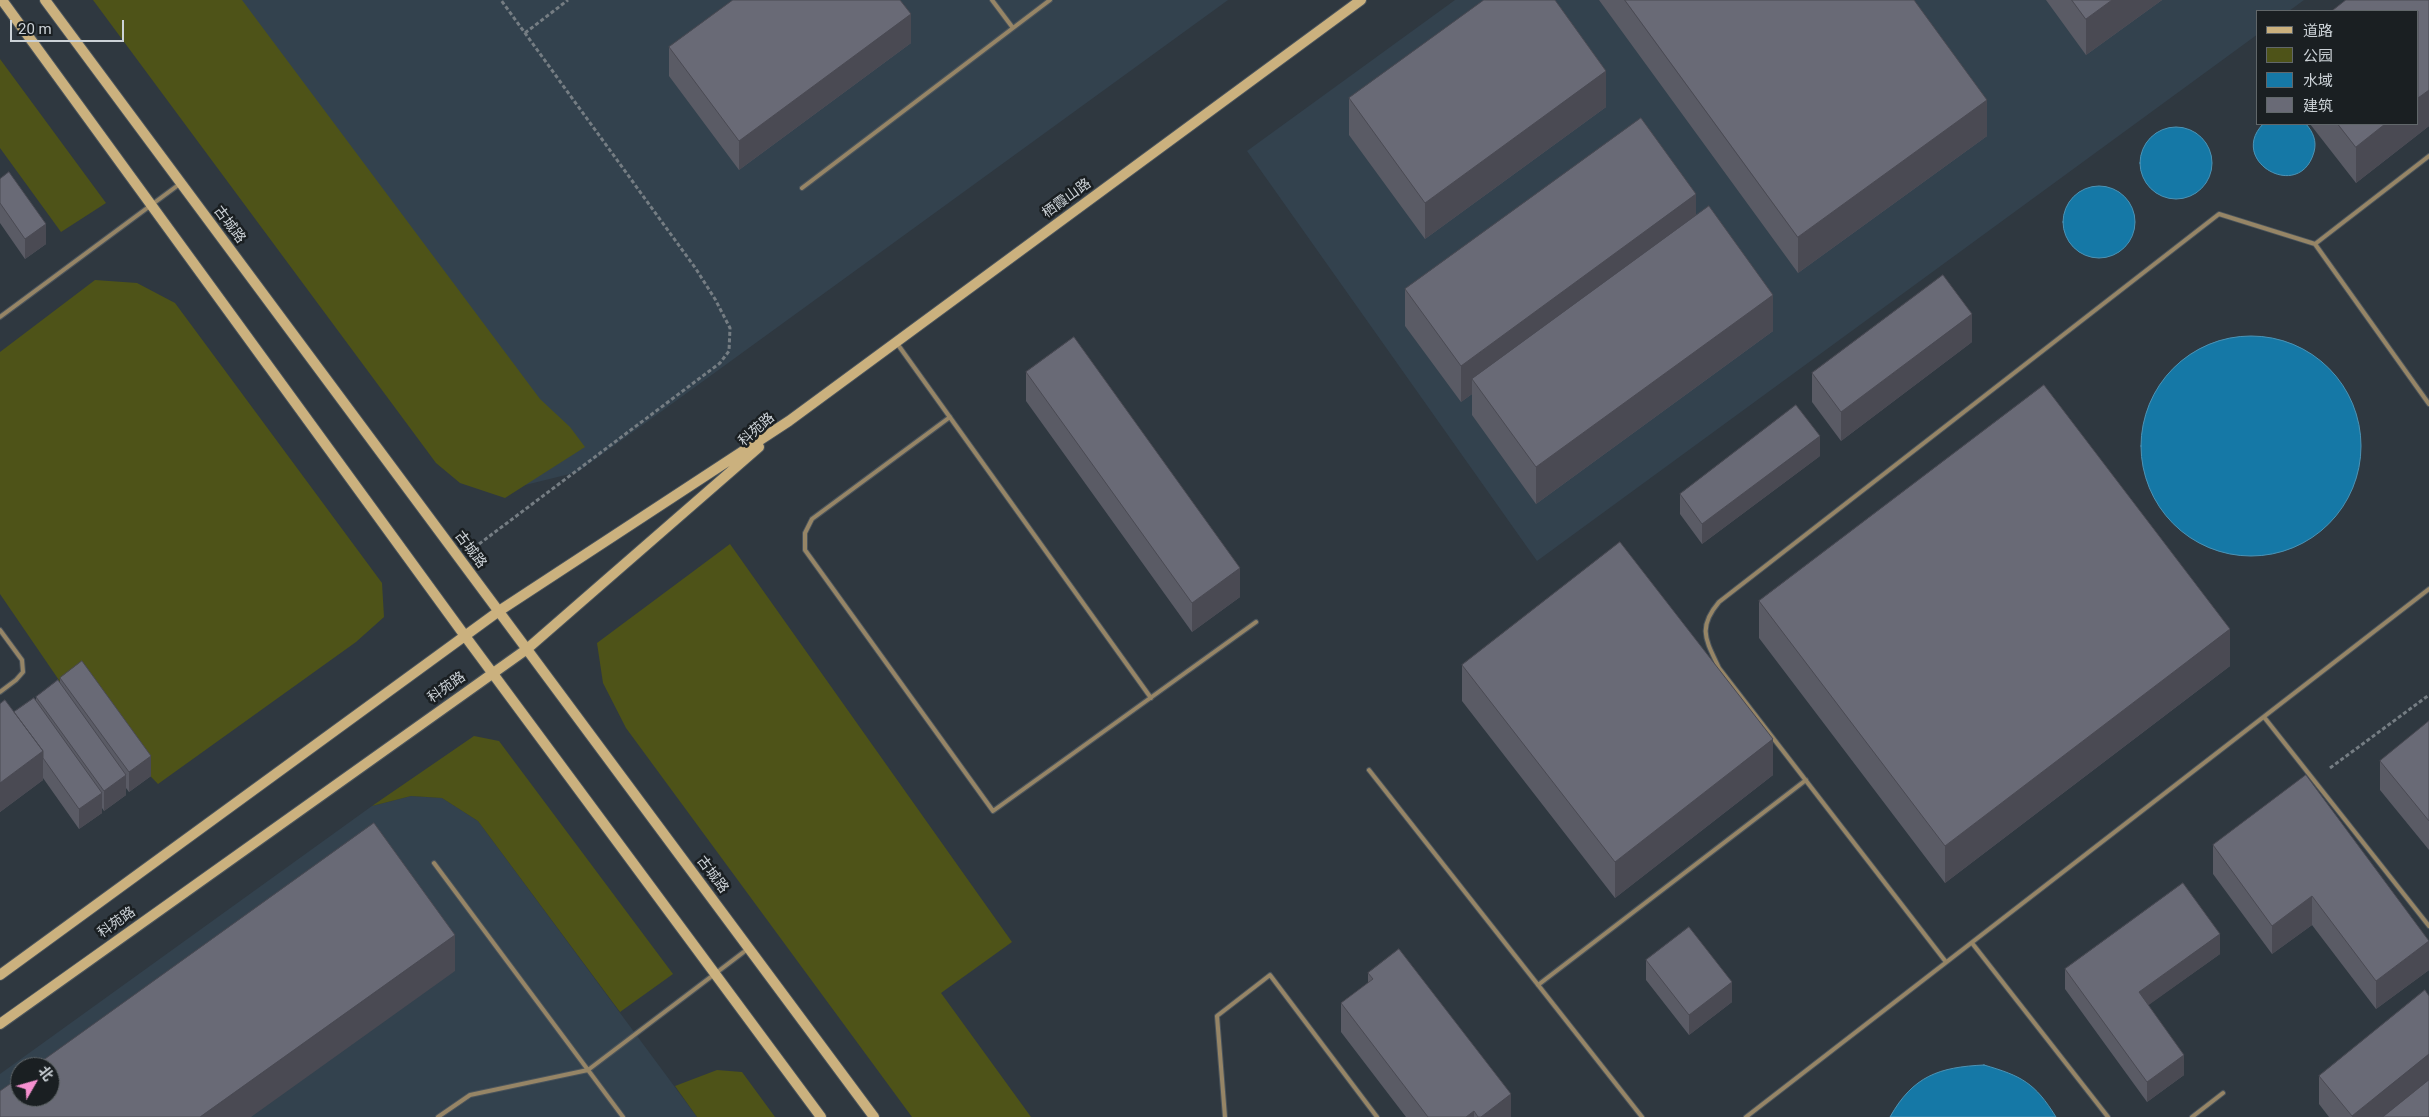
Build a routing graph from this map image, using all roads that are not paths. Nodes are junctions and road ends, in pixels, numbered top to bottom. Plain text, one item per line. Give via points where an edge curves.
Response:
1 (2, 0) edge
2 (45, 0) edge
3 (992, 0) edge
4 (1050, 0) edge
5 (1362, 0) edge
6 (1013, 28) junction
7 (2429, 156) edge
8 (180, 183) junction
9 (802, 188) dead end
10 (151, 205) junction
11 (2315, 244) junction
12 (0, 317) edge
13 (896, 342) junction
14 (2429, 404) edge
15 (950, 417) junction
16 (789, 421) junction
17 (2429, 589) edge
18 (499, 611) junction
19 (1256, 622) dead end
20 (0, 630) edge
21 (465, 636) junction
22 (527, 649) junction
23 (492, 673) junction
24 (0, 692) edge
25 (1151, 698) junction
26 (2264, 717) junction
27 (1369, 770) dead end
28 (1806, 780) junction
29 (434, 863) dead end
30 (2429, 926) edge
31 (1972, 942) junction
32 (749, 948) junction
33 (1946, 962) junction
34 (715, 974) junction
35 (0, 975) edge
36 (1538, 985) junction
37 (0, 1024) edge
38 (588, 1070) junction
39 (2224, 1093) dead end
40 (438, 1117) edge
41 (623, 1117) edge
42 (821, 1117) edge
43 (874, 1117) edge
44 (1225, 1117) edge
45 (1377, 1117) edge
46 (1642, 1117) edge
47 (1746, 1117) edge
48 (2108, 1117) edge
49 (2192, 1117) edge

1 - 10 main road
2 - 8 main road, 古城路
3 - 6 lane
4 - 6 lane
5 - 13 main road, 栖霞山路
6 - 9 lane
7 - 11 lane
8 - 10 lane
8 - 18 main road, 古城路
10 - 12 lane
10 - 21 main road
11 - 14 lane
11 - 28 lane via 2219,214 1719,602 1706,616 1706,641 1720,668
13 - 15 lane
13 - 16 main road, 栖霞山路
15 - 25 lane
15 - 25 lane via 812,520 805,533 805,550 993,811
16 - 18 main road, 科苑路
16 - 22 main road, 科苑路
17 - 26 lane
18 - 21 main road, 科苑路
18 - 22 main road, 古城路
19 - 25 lane
20 - 24 lane via 22,660 23,672
21 - 23 main road
21 - 35 main road, 科苑路
22 - 23 main road, 科苑路
22 - 32 main road, 古城路
23 - 34 main road
23 - 37 main road, 科苑路
26 - 30 lane
26 - 31 lane
27 - 36 lane
28 - 33 lane
28 - 36 lane
29 - 38 lane
31 - 33 lane
31 - 48 lane
32 - 34 lane
32 - 43 main road, 古城路
33 - 47 lane
34 - 38 lane
34 - 42 main road
36 - 46 lane
38 - 40 lane via 470,1095
38 - 41 lane
39 - 49 lane
44 - 45 lane via 1217,1016 1270,974

